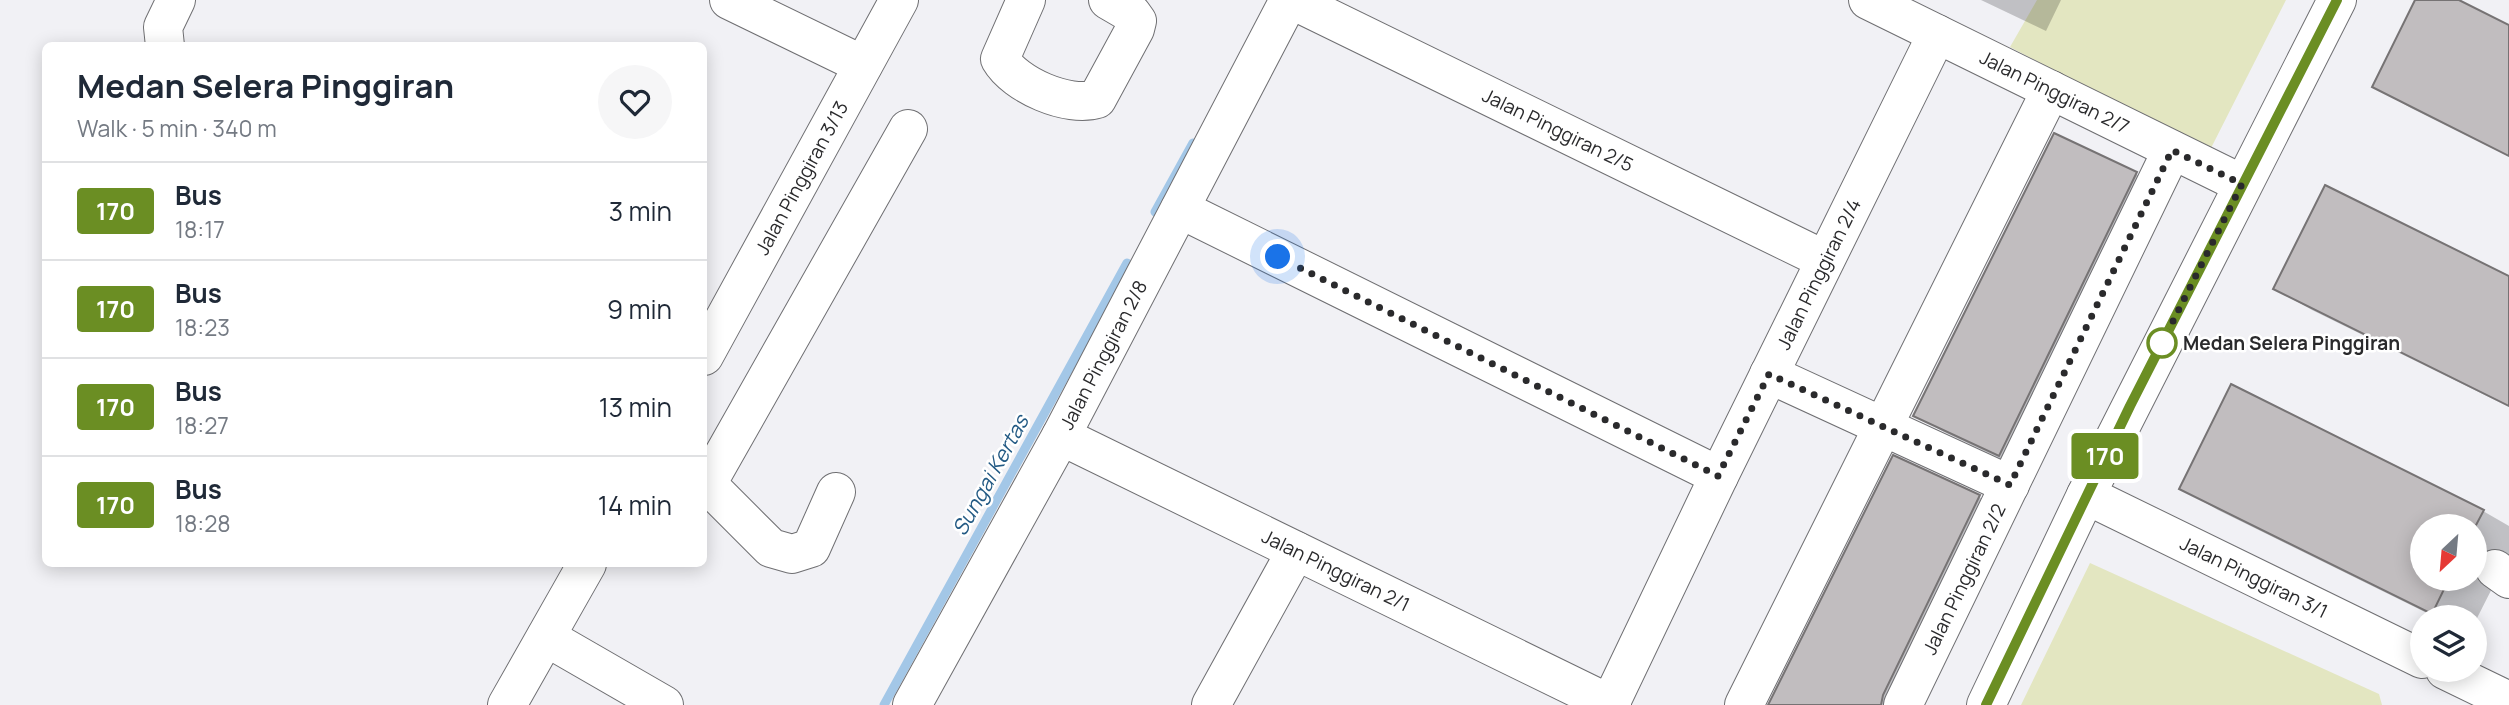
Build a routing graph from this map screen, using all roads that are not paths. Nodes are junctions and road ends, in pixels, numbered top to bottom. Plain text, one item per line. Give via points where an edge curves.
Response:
1 (176, 0) edge
2 (729, 0) edge
3 (899, 0) edge
4 (1026, 0) edge
5 (1108, 0) edge
6 (1291, 0) edge
7 (1868, 0) edge
8 (2337, 0) edge
9 (1937, 34) junction
10 (165, 42) edge
11 (863, 65) junction
12 (2051, 90) junction
13 (908, 130) dead end
14 (2172, 150) junction
15 (2242, 184) junction
16 (1180, 209) junction
17 (1825, 260) junction
18 (713, 319) edge
19 (707, 344) edge
20 (1769, 374) junction
21 (1885, 427) junction
22 (1061, 436) junction
23 (1718, 476) junction
24 (707, 481) edge
25 (2010, 485) junction
26 (707, 486) edge
27 (836, 492) dead end
28 (2086, 495) junction
29 (1296, 551) junction
30 (585, 567) edge
31 (546, 637) junction
32 (2410, 653) edge
33 (2470, 682) edge
34 (2509, 701) edge
35 (507, 705) edge
36 (664, 705) edge
37 (912, 705) edge
38 (1211, 705) edge
39 (1611, 705) edge
40 (1744, 705) edge
41 (1903, 705) edge
42 (1986, 705) edge

1 - 10 street via 163,27
2 - 11 street
3 - 11 street, Jalan Pinggiran 3/13
4 - 5 street via 1000,59 1005,68 1046,93 1087,102 1097,99 1137,21
6 - 16 street, Jalan Pinggiran 2/8
6 - 17 street, Jalan Pinggiran 2/5
7 - 9 street, Jalan Pinggiran 2/7
8 - 15 street
9 - 12 street, Jalan Pinggiran 2/7
9 - 17 street, Jalan Pinggiran 2/4
11 - 18 street, Jalan Pinggiran 3/13
12 - 14 street, Jalan Pinggiran 2/7
12 - 21 street
13 - 24 street
14 - 15 street, Jalan Pinggiran 2/7
14 - 25 street, Jalan Pinggiran 2/2
15 - 28 street
16 - 22 street, Jalan Pinggiran 2/8
16 - 23 street
17 - 20 street, Jalan Pinggiran 2/4
18 - 19 street, Jalan Pinggiran 3/13
20 - 21 street
20 - 23 street, Jalan Pinggiran 2/4
21 - 25 street
21 - 40 street
22 - 29 street, Jalan Pinggiran 2/1
22 - 37 street, Jalan Pinggiran 2/8
23 - 39 street, Jalan Pinggiran 2/4
25 - 41 street, Jalan Pinggiran 2/2
26 - 27 street via 771,548 792,554 811,548
28 - 32 street, Jalan Pinggiran 3/1
28 - 42 street
29 - 38 street
29 - 39 street, Jalan Pinggiran 2/1
30 - 31 street
31 - 35 street
31 - 36 street
33 - 34 street

